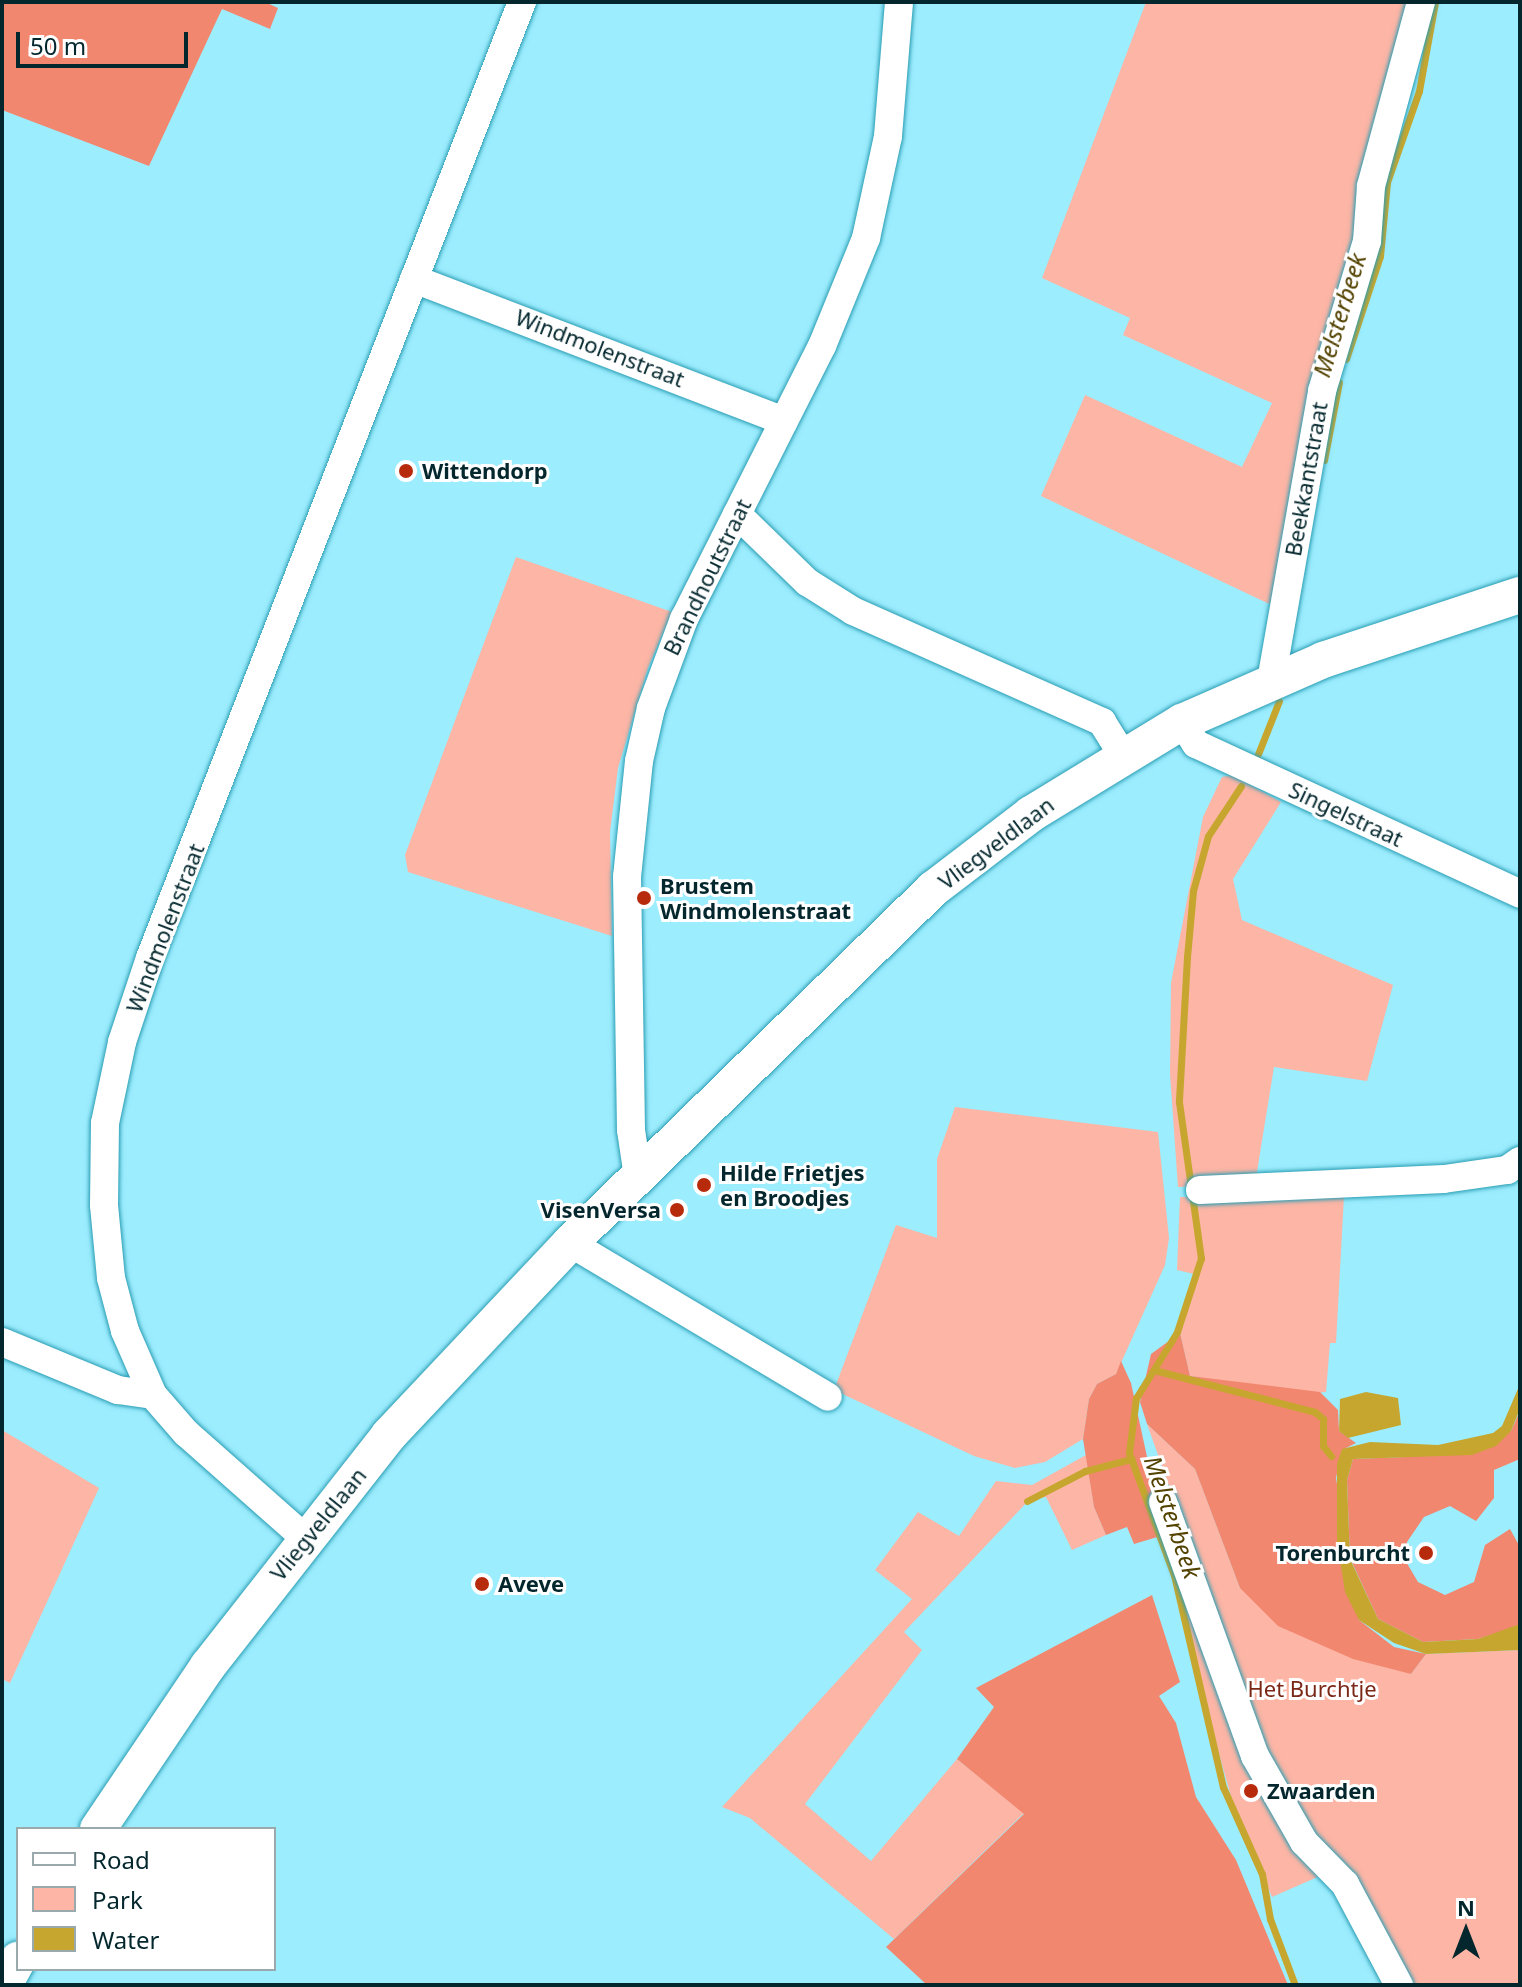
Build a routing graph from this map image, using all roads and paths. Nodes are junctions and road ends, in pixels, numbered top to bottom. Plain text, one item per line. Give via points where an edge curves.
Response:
1 (522, 2) edge
2 (899, 2) edge
3 (1421, 2) edge
4 (414, 279) junction
5 (784, 421) junction
6 (737, 514) junction
7 (1520, 595) edge
8 (1271, 681) junction
9 (1182, 722) junction
10 (1123, 756) junction
11 (1520, 894) edge
12 (1520, 1161) edge
13 (638, 1177) junction
14 (1200, 1190) dead end
15 (570, 1243) junction
16 (2, 1342) edge
17 (153, 1395) junction
18 (828, 1397) dead end
19 (1163, 1502) dead end
20 (306, 1539) junction
21 (99, 1827) edge
22 (16, 1964) edge
23 (4, 1985) edge
24 (1399, 1985) edge

1 - 4 street, Windmolenstraat
2 - 5 street, Brandhoutstraat via 888,136 866,238
3 - 8 street, Beekkantstraat via 1371,186 1367,241 1322,391
4 - 5 street, Windmolenstraat
4 - 17 street, Windmolenstraat via 122,1042 105,1123 104,1205 111,1278 125,1331
5 - 6 street, Brandhoutstraat
6 - 10 street via 807,582 853,611 1102,722
6 - 13 street, Brandhoutstraat via 666,663 630,814 631,1130
7 - 8 main road, Vliegveldlaan
8 - 9 main road, Vliegveldlaan
9 - 10 main road, Vliegveldlaan
9 - 11 street, Singelstraat via 1196,744
10 - 13 main road, Vliegveldlaan via 1031,814 933,889
12 - 14 street via 1507,1170 1444,1179
13 - 15 main road, Vliegveldlaan
15 - 18 street
15 - 20 main road, Vliegveldlaan via 389,1435
16 - 17 street via 118,1390
17 - 20 street, Windmolenstraat via 186,1433
19 - 24 street via 1227,1682 1278,1800 1304,1842 1345,1884
20 - 21 main road, Vliegveldlaan via 208,1666
22 - 23 main road

